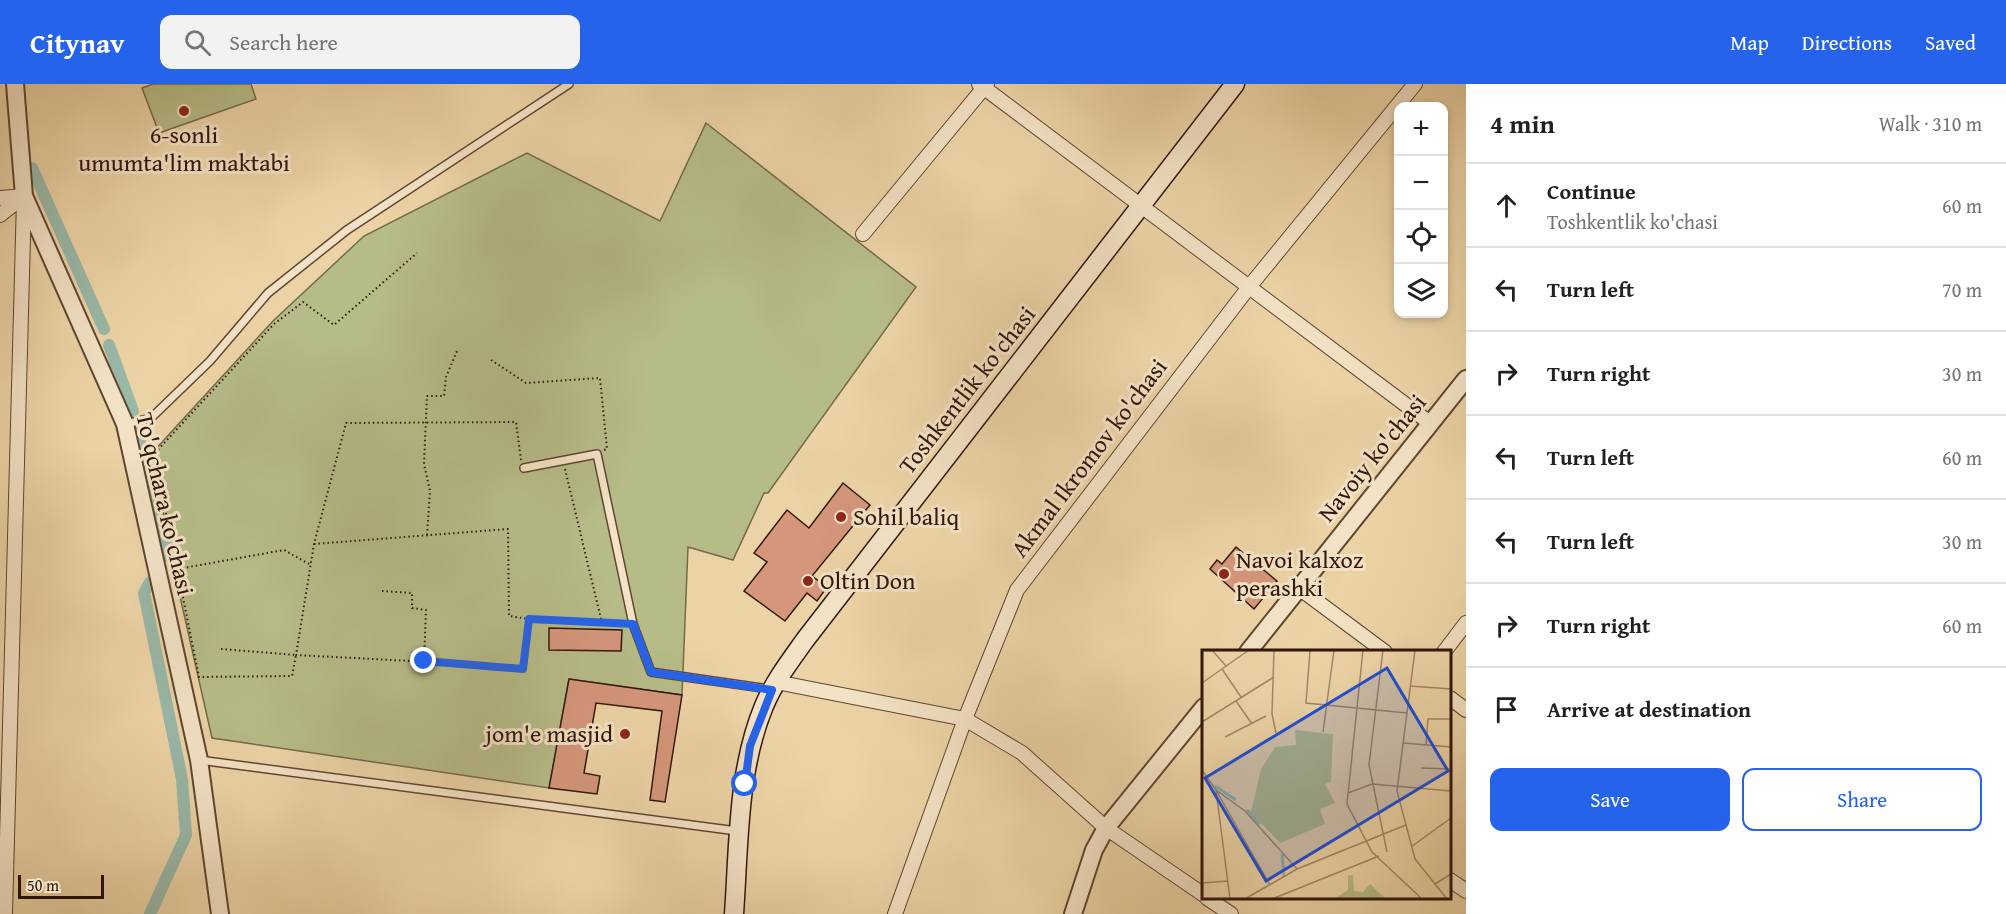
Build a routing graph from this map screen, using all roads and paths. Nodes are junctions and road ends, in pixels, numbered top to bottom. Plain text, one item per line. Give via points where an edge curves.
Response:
1 (15, 84) edge
2 (569, 84) edge
3 (1235, 84) edge
4 (1415, 84) edge
5 (983, 85) edge
6 (24, 196) junction
7 (0, 198) edge
8 (1139, 205) junction
9 (0, 215) edge
10 (863, 234) dead end
11 (417, 254) dead end
12 (1249, 287) junction
13 (457, 351) dead end
14 (491, 360) dead end
15 (1466, 379) edge
16 (425, 423) junction
17 (1430, 423) junction
18 (125, 424) junction
19 (597, 454) junction
20 (563, 460) junction
21 (524, 468) joint
22 (427, 535) junction
23 (314, 544) junction
24 (311, 565) junction
25 (178, 569) junction
26 (1299, 588) junction
27 (382, 591) dead end
28 (529, 619) junction
29 (1466, 622) edge
30 (602, 623) junction
31 (633, 624) junction
32 (221, 649) dead end
33 (1249, 650) edge
34 (1384, 650) edge
35 (1445, 650) edge
36 (296, 655) junction
37 (424, 661) junction
38 (774, 686) junction
39 (1451, 699) edge
40 (1202, 708) edge
41 (1466, 710) edge
42 (965, 719) junction
43 (199, 760) junction
44 (1106, 828) junction
45 (740, 831) junction
46 (1451, 881) edge
47 (1466, 891) edge
48 (1202, 894) edge
49 (1209, 899) edge
50 (4, 914) edge
51 (220, 914) edge
52 (734, 914) edge
53 (895, 914) edge
54 (1073, 914) edge
55 (1231, 914) edge

1 - 6 street, To'qchara ko'chasi
2 - 18 lane via 347,230 268,293 210,361 151,418
3 - 8 main road, Toshkentlik ko'chasi
4 - 12 street, Akmal Ikromov ko'chasi
5 - 8 street
5 - 10 street
6 - 7 street
6 - 9 street
6 - 18 street, To'qchara ko'chasi
6 - 50 street
8 - 12 street
8 - 38 main road, Toshkentlik ko'chasi via 805,640
11 - 25 path via 334,325 303,302 274,324 154,454
12 - 17 street
12 - 42 street, Akmal Ikromov ko'chasi via 1017,590
13 - 16 path via 446,377 444,396 427,396
14 - 19 path via 526,383 600,378 607,449
15 - 17 street, Navoiy ko'chasi
16 - 21 path via 516,422
16 - 22 path via 424,464 430,491
16 - 23 path via 346,423
17 - 26 street, Navoiy ko'chasi
18 - 43 street, To'qchara ko'chasi
19 - 20 lane
19 - 31 lane
20 - 21 lane
20 - 30 path
22 - 23 path
22 - 28 path via 508,529 509,616
23 - 24 path
24 - 25 path via 284,550
24 - 36 path
25 - 36 path via 199,677 292,676
26 - 33 street, Navoiy ko'chasi
26 - 34 street
27 - 37 path via 412,593 412,608 426,610
28 - 30 path
28 - 37 path via 523,669
29 - 35 street
30 - 31 path
31 - 38 lane via 651,672
32 - 36 path
36 - 37 path
38 - 42 street
38 - 45 main road, Toshkentlik ko'chasi via 750,746
39 - 41 street
40 - 44 street
42 - 44 street via 1022,753
42 - 53 street, Akmal Ikromov ko'chasi
43 - 45 lane
43 - 51 street, To'qchara ko'chasi
44 - 48 street
44 - 54 street via 1094,850
45 - 52 main road, Toshkentlik ko'chasi
46 - 47 street
49 - 55 street

